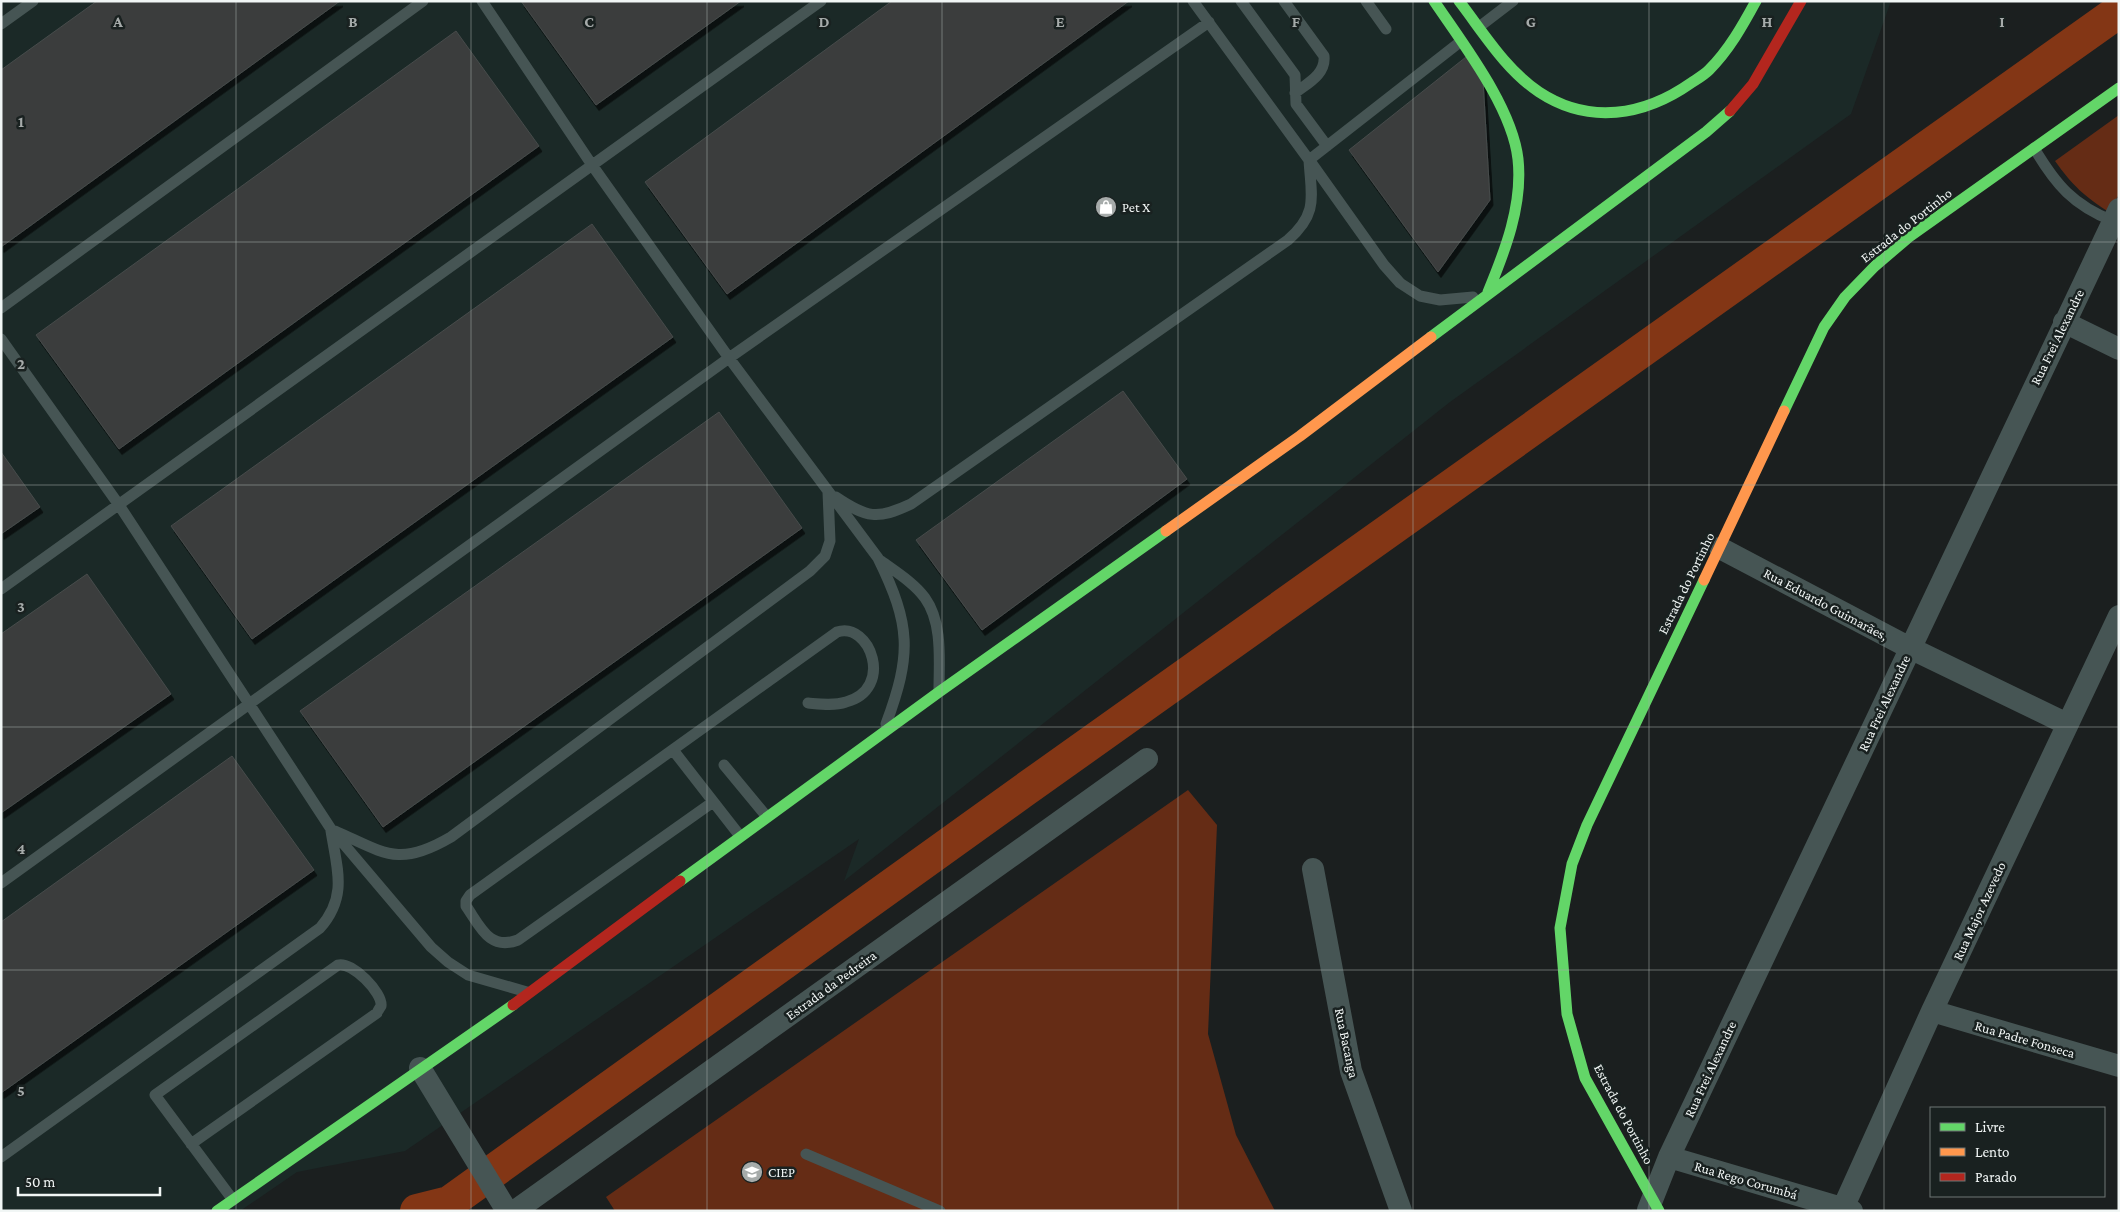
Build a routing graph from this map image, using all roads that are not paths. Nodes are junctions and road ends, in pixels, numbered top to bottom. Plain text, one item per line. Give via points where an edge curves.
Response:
1 (33, 1) edge
2 (423, 1) edge
3 (482, 1) edge
4 (821, 1) edge
5 (1193, 1) edge
6 (1241, 1) edge
7 (1284, 1) edge
8 (1366, 1) edge
9 (1434, 1) edge
10 (1459, 1) edge
11 (1513, 1) edge
12 (1801, 1) edge
13 (1753, 6) edge
14 (1208, 22) junction
15 (1, 24) edge
16 (1479, 27) junction
17 (1386, 29) dead end
18 (1461, 41) junction
19 (2119, 88) edge
20 (1295, 93) junction
21 (1326, 146) junction
22 (2034, 148) junction
23 (1309, 160) junction
24 (592, 165) junction
25 (2116, 215) edge
26 (1485, 295) junction
27 (1, 308) edge
28 (2064, 322) junction
29 (1, 339) edge
30 (2119, 348) edge
31 (729, 358) junction
32 (828, 491) junction
33 (119, 505) junction
34 (1720, 548) junction
35 (878, 558) junction
36 (1, 589) edge
37 (2119, 616) edge
38 (1910, 648) junction
39 (939, 692) junction
40 (808, 703) dead end
41 (250, 704) junction
42 (2067, 724) junction
43 (883, 732) junction
44 (673, 750) junction
45 (1147, 759) dead end
46 (724, 765) dead end
47 (713, 802) junction
48 (767, 817) junction
49 (331, 829) junction
50 (740, 836) junction
51 (1313, 869) dead end
52 (1, 883) edge
53 (530, 993) junction
54 (1932, 1011) junction
55 (2119, 1066) edge
56 (420, 1068) junction
57 (191, 1144) junction
58 (806, 1154) dead end
59 (1, 1157) edge
60 (1669, 1157) junction
61 (233, 1200) junction
62 (1653, 1207) edge
63 (1847, 1210) edge
64 (217, 1211) edge
65 (507, 1211) edge
66 (515, 1211) edge
67 (940, 1211) edge
68 (1401, 1211) edge

1 - 15 lane
2 - 27 lane
3 - 24 lane
4 - 24 lane
5 - 14 lane
6 - 20 lane via 1295,75
7 - 20 lane via 1324,56 1325,64 1322,72
8 - 17 lane
9 - 18 street
10 - 16 street
11 - 16 lane
12 - 26 street via 1753,84 1734,108
13 - 16 street via 1730,45 1711,68 1682,90 1648,107 1613,113 1576,109 1550,99 1527,83
14 - 23 lane
14 - 31 lane
16 - 18 lane
18 - 21 lane
18 - 26 street via 1504,114 1518,160 1509,239
19 - 22 street, Estrada do Portinho
20 - 21 lane via 1296,104
21 - 23 lane
22 - 25 lane via 2058,184 2090,212
22 - 34 street, Estrada do Portinho via 1910,238 1875,266 1845,297 1824,328
23 - 26 lane via 1400,283 1420,296 1440,300
23 - 32 lane via 1312,203 1309,217 1293,235 911,504 892,513 872,515 856,511
24 - 31 lane
24 - 33 lane
25 - 28 street, Rua Frei Alexandre
26 - 39 street via 1300,436
28 - 30 street
28 - 38 street, Rua Frei Alexandre
29 - 33 lane
31 - 32 lane
31 - 41 lane
32 - 35 lane
32 - 49 lane via 830,541 825,556 810,571 451,837 413,854 390,855
33 - 36 lane
33 - 41 lane
34 - 38 street, Rua Eduardo Guimarães,
34 - 62 street, Estrada do Portinho via 1587,825 1572,864 1560,928 1567,1014 1585,1078
35 - 39 lane via 926,599 935,617
35 - 43 lane via 903,619 906,653 900,688
37 - 42 street, Rua Major Azevedo
38 - 42 street, Rua Eduardo Guimarães,
38 - 60 street, Rua Frei Alexandre
39 - 43 street
40 - 44 lane via 846,703 870,685 874,675 873,656 852,630 837,632
41 - 49 lane
41 - 52 lane
42 - 54 street, Rua Major Azevedo
43 - 48 street
44 - 47 lane
44 - 47 lane via 470,895 466,906 486,935 500,944 518,940
45 - 66 street, Estrada da Pedreira
46 - 48 lane
47 - 50 lane
48 - 50 street
49 - 53 lane via 431,947 448,962 468,975
49 - 59 lane via 338,900 320,928
50 - 53 street
51 - 68 street, Rua Bacanga via 1351,1072
53 - 56 street
54 - 55 street, Rua Padre Fonseca
54 - 63 street, Rua Major Azevedo
56 - 61 street
56 - 65 street
57 - 57 lane via 377,1013 380,999 361,973 348,965 338,965 155,1095
57 - 61 lane
58 - 67 lane
60 - 62 street, Rua Frei Alexandre
60 - 63 street, Rua Rego Corumbá
61 - 64 street

